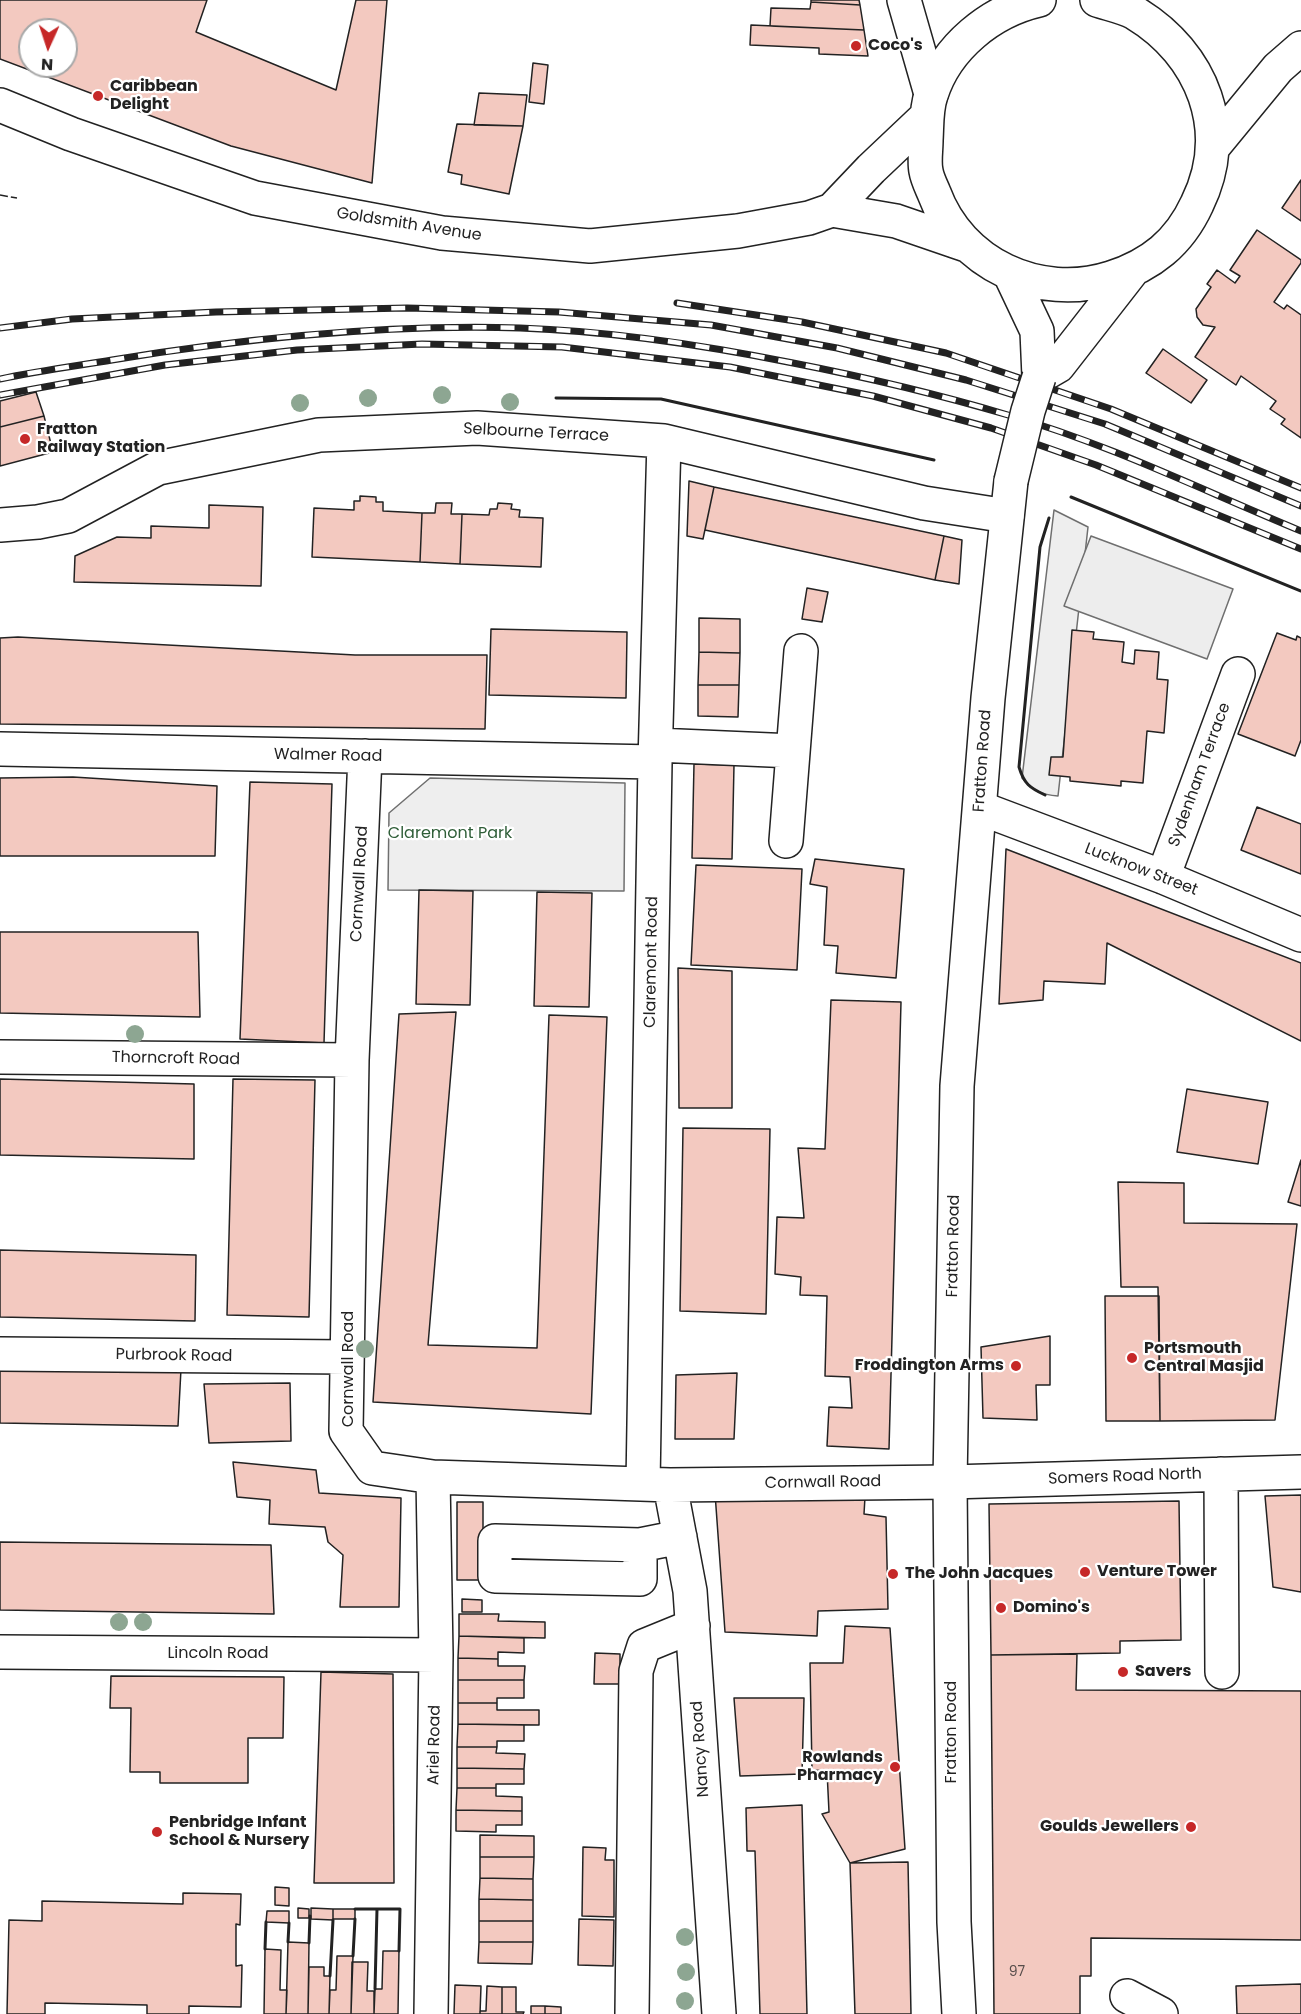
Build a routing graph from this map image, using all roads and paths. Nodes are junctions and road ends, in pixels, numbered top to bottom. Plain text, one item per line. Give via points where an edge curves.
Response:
1 (903, 0) edge
2 (1097, 0) edge
3 (1026, 1) edge
4 (1301, 48) edge
5 (0, 105) edge
6 (929, 105) junction
7 (1213, 147) junction
8 (832, 210) junction
9 (966, 245) junction
10 (1132, 271) junction
11 (1010, 274) junction
12 (1045, 368) junction
13 (664, 441) junction
14 (1007, 516) junction
15 (0, 525) edge
16 (801, 651) dead end
17 (1238, 674) dead end
18 (0, 749) edge
19 (793, 751) junction
20 (656, 753) junction
21 (365, 756) junction
22 (980, 808) junction
23 (786, 841) dead end
24 (1162, 877) junction
25 (1301, 935) edge
26 (0, 1057) edge
27 (352, 1060) junction
28 (0, 1354) edge
29 (347, 1358) junction
30 (1301, 1472) edge
31 (1221, 1474) junction
32 (433, 1477) junction
33 (950, 1482) junction
34 (657, 1484) junction
35 (680, 1537) junction
36 (640, 1545) dead end
37 (693, 1626) junction
38 (0, 1652) edge
39 (436, 1655) junction
40 (1222, 1672) dead end
41 (1127, 1996) dead end
42 (431, 2014) edge
43 (632, 2014) edge
44 (720, 2014) edge
45 (959, 2014) edge
46 (1161, 2014) edge

1 - 6 street
2 - 7 street via 1133,12 1167,36 1193,68 1209,106
3 - 6 street via 971,34 947,61
4 - 7 street via 1278,68
5 - 8 street, Goldsmith Avenue via 255,198 442,233 590,246 738,231
6 - 8 street, Goldsmith Avenue
6 - 9 street via 926,171 940,211
7 - 10 street via 1206,186 1190,220 1164,250
8 - 9 street, Goldsmith Avenue via 896,221
9 - 11 street
10 - 11 street via 1092,284 1051,285
10 - 12 street
11 - 12 street via 1037,331
12 - 14 street, Fratton Road, bridge via 1028,411
13 - 14 street, Selbourne Terrace via 924,503
13 - 15 street, Selbourne Terrace via 477,428 319,435 158,468 68,516
13 - 20 street, Claremont Road
14 - 22 street, Fratton Road
16 - 19 street
17 - 24 street, Sydenham Terrace
18 - 21 street, Walmer Road
19 - 20 street, Walmer Road
19 - 23 street
20 - 21 street, Walmer Road
20 - 34 street, Claremont Road
21 - 27 street, Cornwall Road
22 - 24 street, Lucknow Street
22 - 33 street, Fratton Road via 957,1086
24 - 25 street, Lucknow Street
26 - 27 street, Thorncroft Road
27 - 29 street, Cornwall Road
28 - 29 street, Purbrook Road
29 - 32 street, Cornwall Road via 346,1431 372,1468
30 - 31 street, Somers Road North
31 - 33 street, Somers Road North
31 - 40 street
32 - 34 street, Cornwall Road
32 - 39 street, Ariel Road
33 - 34 street, Cornwall Road
33 - 45 street, Fratton Road via 954,1922
34 - 35 street, Nancy Road
35 - 36 street
35 - 37 street, Nancy Road
37 - 43 street via 644,1646 636,1671
37 - 44 street, Nancy Road
38 - 39 street, Lincoln Road
39 - 42 street, Ariel Road
41 - 46 street

